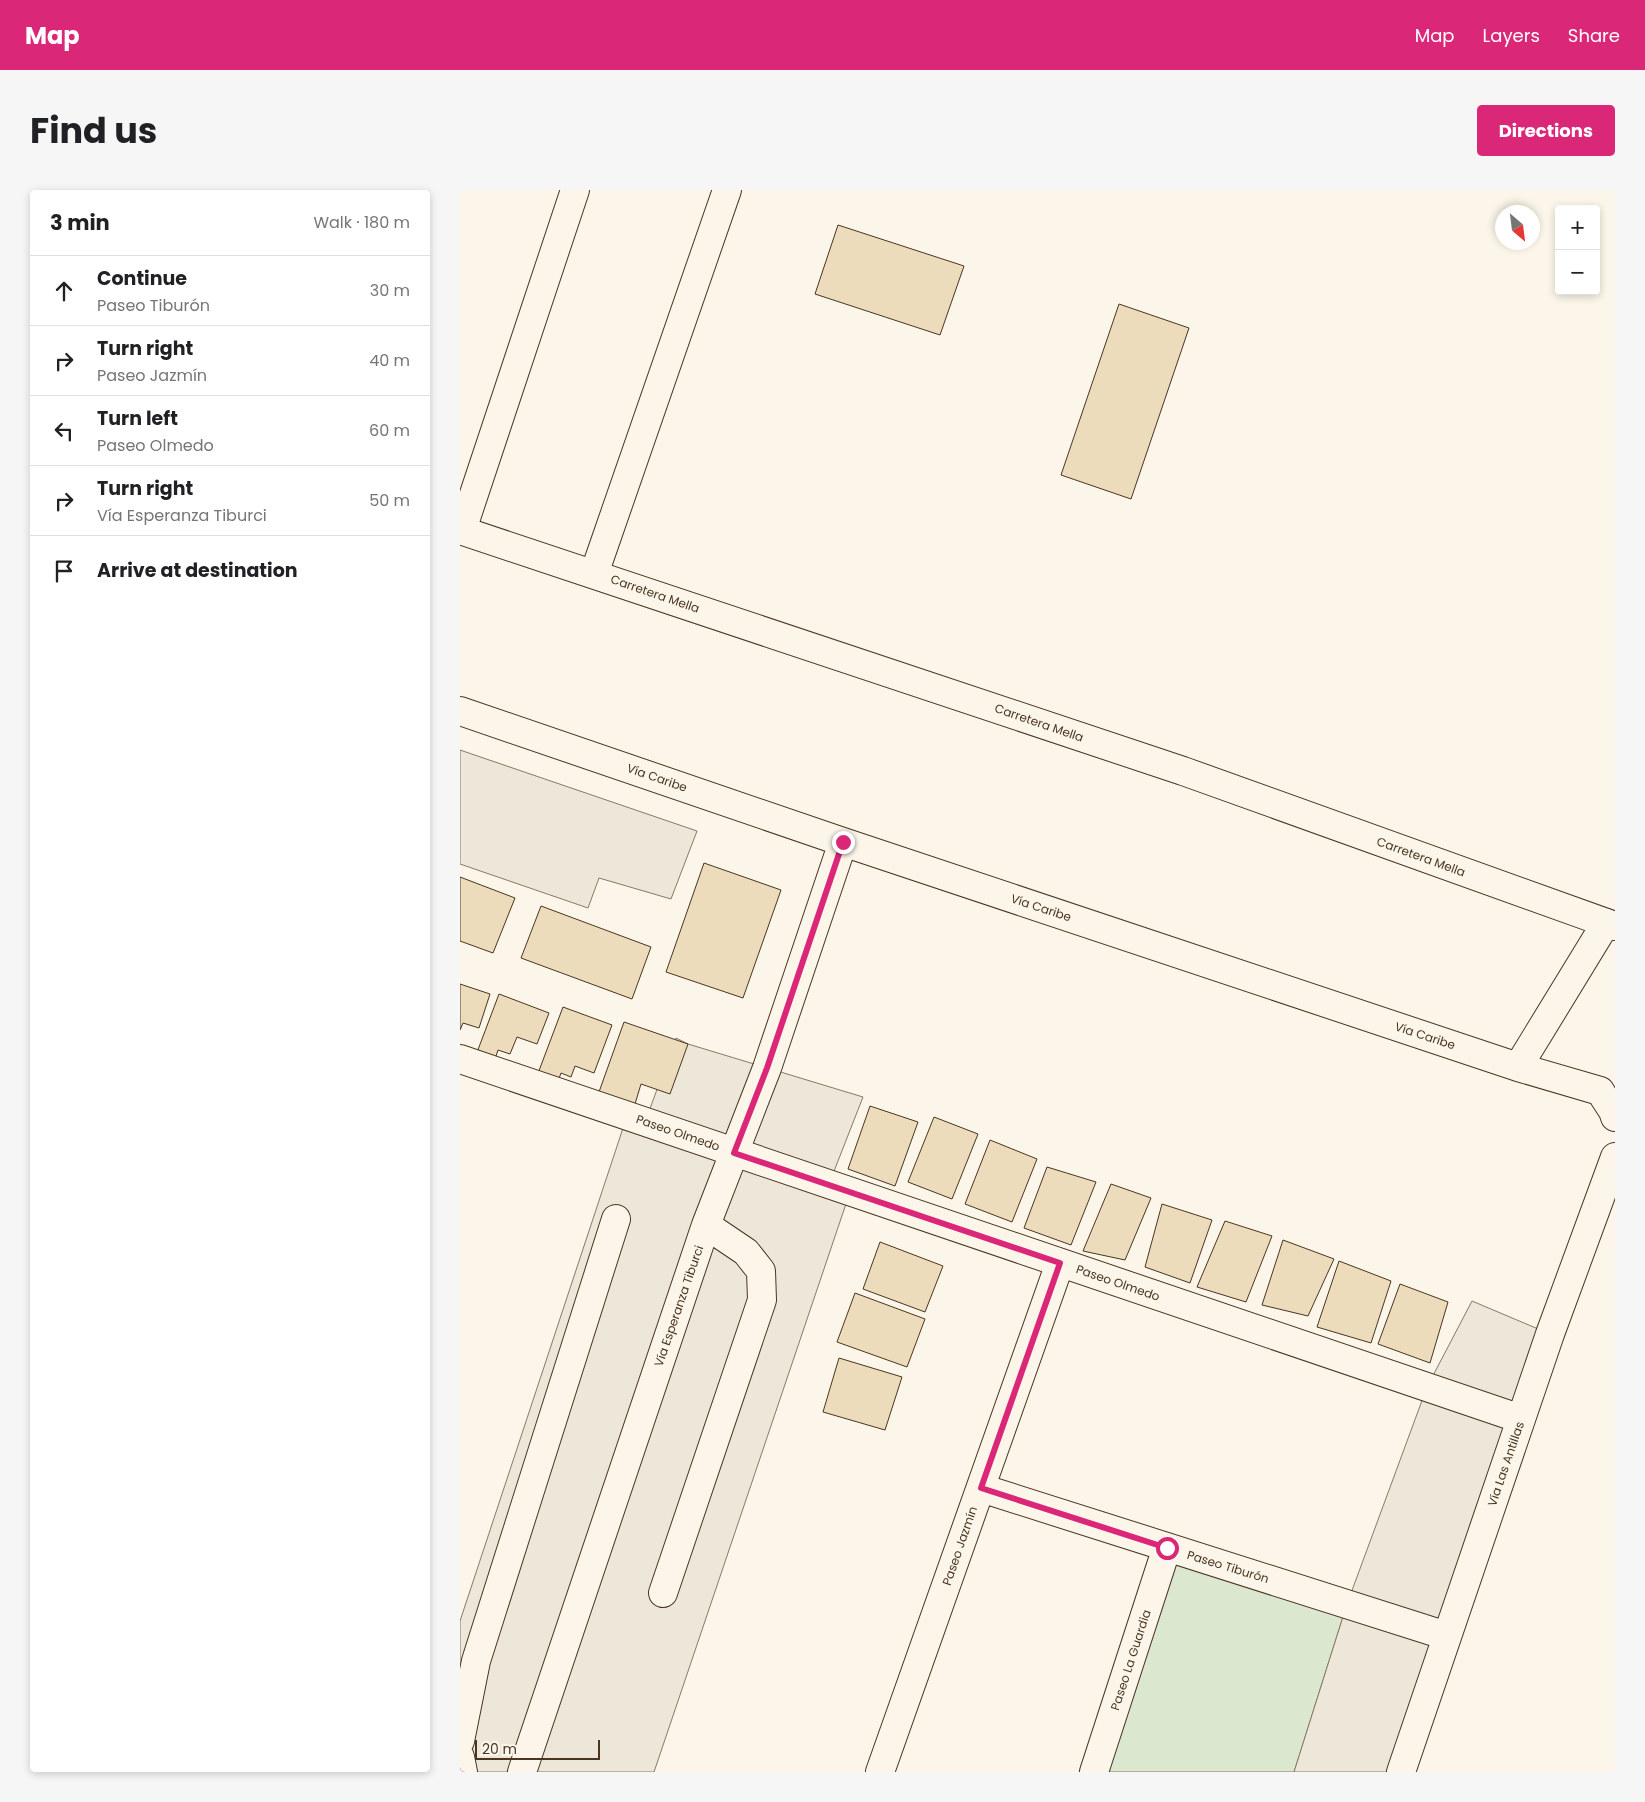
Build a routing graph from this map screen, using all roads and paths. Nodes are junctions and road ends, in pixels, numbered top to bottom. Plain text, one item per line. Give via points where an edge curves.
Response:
1 (575, 190) edge
2 (727, 190) edge
3 (461, 530) edge
4 (594, 574) junction
5 (460, 711) edge
6 (843, 842) junction
7 (1611, 924) edge
8 (460, 1059) edge
9 (1518, 1066) junction
10 (1614, 1114) edge
11 (734, 1153) junction
12 (1615, 1157) edge
13 (616, 1219) dead end
14 (706, 1225) junction
15 (1060, 1263) junction
16 (1521, 1419) junction
17 (981, 1488) junction
18 (1167, 1548) junction
19 (663, 1593) dead end
20 (1447, 1636) junction
21 (460, 1741) edge
22 (460, 1757) edge
23 (463, 1772) edge
24 (522, 1772) edge
25 (880, 1772) edge
26 (1094, 1772) edge
27 (1401, 1772) edge

1 - 3 street
2 - 4 street
3 - 4 street, Carretera Mella
4 - 7 street, Carretera Mella via 1183,771
5 - 6 street, Vía Caribe
6 - 9 street, Vía Caribe
6 - 11 street, Vía Esperanza Tiburci via 767,1068
7 - 9 street
8 - 11 street, Paseo Olmedo
9 - 10 street, Vía Caribe via 1600,1091
11 - 14 street, Vía Esperanza Tiburci
11 - 15 street, Paseo Olmedo
12 - 16 street, Vía Las Antillas
13 - 21 street via 476,1661
14 - 19 street via 746,1252 761,1271 762,1300
14 - 24 street, Vía Esperanza Tiburci
15 - 16 street, Paseo Olmedo
15 - 17 street, Paseo Jazmín
16 - 20 street, Vía Las Antillas
17 - 18 street, Paseo Tiburón
17 - 25 street, Paseo Jazmín
18 - 20 street, Paseo Tiburón
18 - 26 street, Paseo La Guardia
20 - 27 street, Vía Las Antillas
22 - 23 street

